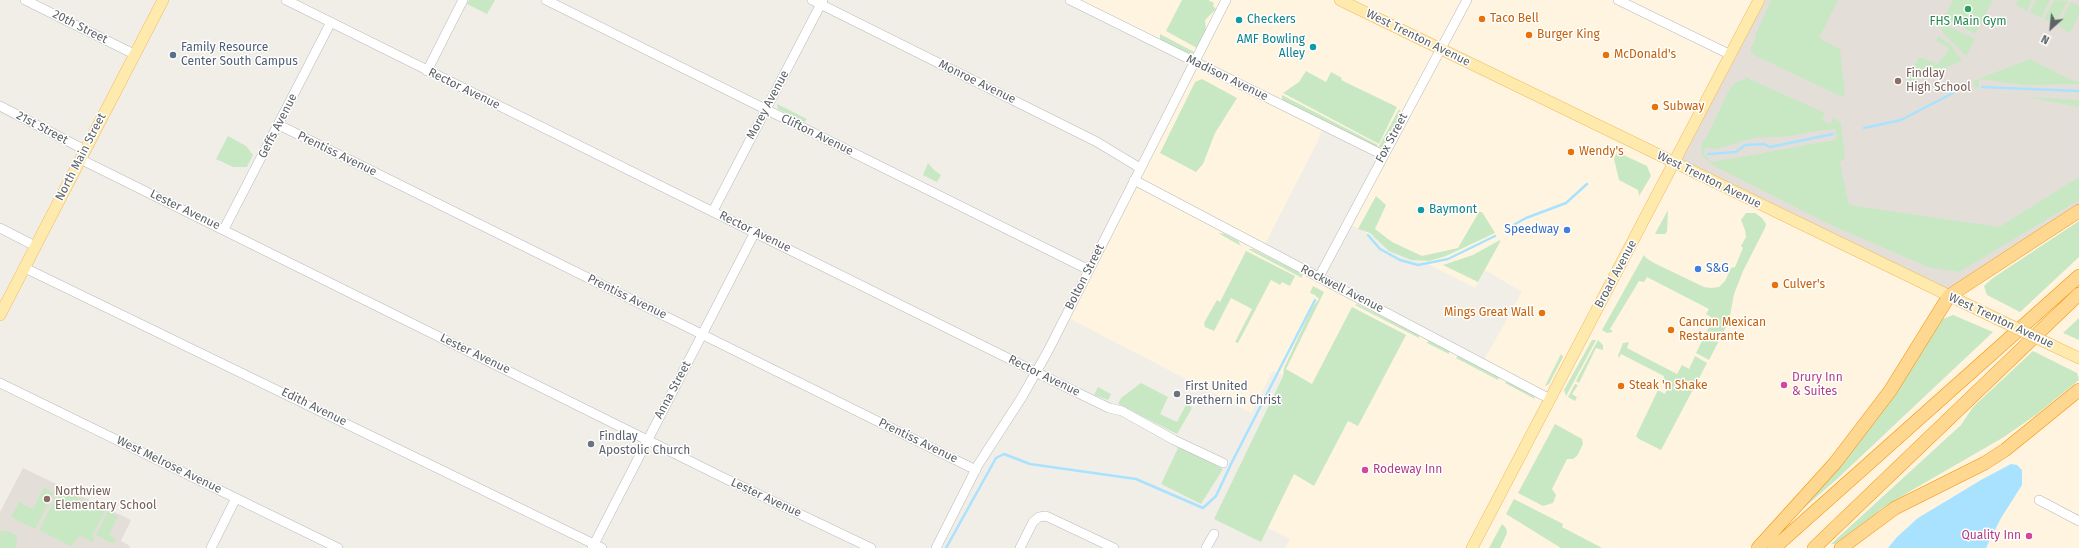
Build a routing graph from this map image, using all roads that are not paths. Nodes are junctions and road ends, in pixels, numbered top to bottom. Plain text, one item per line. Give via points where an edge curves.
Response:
1 (26, 0) edge
2 (163, 0) edge
3 (286, 0) edge
4 (463, 0) edge
5 (546, 0) edge
6 (812, 0) edge
7 (1070, 0) edge
8 (1226, 0) edge
9 (1340, 0) edge
10 (1466, 0) edge
11 (1618, 0) edge
12 (1760, 0) edge
13 (822, 2) edge
14 (330, 22) junction
15 (1440, 49) junction
16 (134, 54) junction
17 (1731, 55) junction
18 (1194, 62) junction
19 (427, 71) junction
20 (0, 106) edge
21 (766, 109) junction
22 (279, 125) junction
23 (82, 155) junction
24 (1383, 155) junction
25 (1674, 162) junction
26 (1140, 168) junction
27 (1134, 180) junction
28 (713, 211) junction
29 (2079, 211) edge
30 (0, 228) edge
31 (224, 229) junction
32 (755, 232) junction
33 (36, 246) junction
34 (24, 268) junction
35 (1088, 270) junction
36 (2079, 276) edge
37 (1319, 277) junction
38 (2079, 294) edge
39 (1949, 296) junction
40 (0, 315) edge
41 (703, 334) junction
42 (2079, 358) edge
43 (1036, 372) junction
44 (0, 383) edge
45 (2079, 390) edge
46 (1550, 399) junction
47 (647, 440) junction
48 (1223, 463) dead end
49 (976, 470) junction
50 (236, 498) junction
51 (2039, 500) dead end
52 (2079, 521) edge
53 (1214, 534) dead end
54 (596, 547) edge
55 (211, 548) edge
56 (338, 548) edge
57 (871, 548) edge
58 (936, 548) edge
59 (1020, 548) edge
60 (1114, 548) edge
61 (1206, 548) edge
62 (1472, 548) edge
63 (1758, 548) edge
64 (1774, 548) edge
65 (1814, 548) edge
66 (1841, 548) edge

1 - 16 street, 20th Street
2 - 16 main road, North Main Street
3 - 14 street, Rector Avenue
4 - 19 street
5 - 21 street, Clifton Avenue
6 - 13 street, Monroe Avenue
7 - 18 street, Madison Avenue
8 - 18 street, Bolton Street
9 - 15 main road, West Trenton Avenue
10 - 15 street, Fox Street
11 - 17 street
12 - 17 main road, Broad Avenue
13 - 21 street, Morey Avenue
13 - 26 street, Monroe Avenue via 1097,142
14 - 19 street, Rector Avenue
14 - 22 street, Geffs Avenue
15 - 24 street, Fox Street
15 - 25 main road, West Trenton Avenue
16 - 23 main road, North Main Street
17 - 25 main road, Broad Avenue
18 - 24 street, Madison Avenue
18 - 26 street, Bolton Street
19 - 28 street, Rector Avenue
20 - 23 street, 21st Street
21 - 28 street, Morey Avenue
21 - 35 street, Clifton Avenue
22 - 31 street, Geffs Avenue
22 - 41 street, Prentiss Avenue
23 - 31 street, Lester Avenue
23 - 33 main road, North Main Street
24 - 37 street, Fox Street
25 - 39 main road, West Trenton Avenue
25 - 46 main road, Broad Avenue
26 - 27 street, Bolton Street
27 - 35 street, Bolton Street
27 - 37 street, Rockwell Avenue
28 - 32 street, Rector Avenue
29 - 39 highway
30 - 33 street
31 - 47 street, Lester Avenue
32 - 41 street, Anna Street
32 - 43 street, Rector Avenue
33 - 34 main road, North Main Street
34 - 40 main road, North Main Street
34 - 54 street, Edith Avenue
35 - 43 street, Bolton Street
36 - 64 highway
37 - 46 street, Rockwell Avenue
38 - 65 highway
39 - 42 main road, West Trenton Avenue, bridge
39 - 63 highway via 1890,391 1835,463
41 - 47 street, Anna Street
41 - 49 street, Prentiss Avenue
43 - 48 street, Rector Avenue via 1109,408 1122,411
43 - 49 street, Bolton Street
44 - 50 street, West Melrose Avenue
45 - 66 highway via 2005,450 1895,508
46 - 62 main road, Broad Avenue
47 - 54 street, Anna Street
47 - 57 street, Lester Avenue
49 - 58 street, Bolton Street
50 - 55 street
50 - 56 street, West Melrose Avenue
51 - 52 street
53 - 61 street
59 - 60 street via 1031,526 1039,518 1046,516

